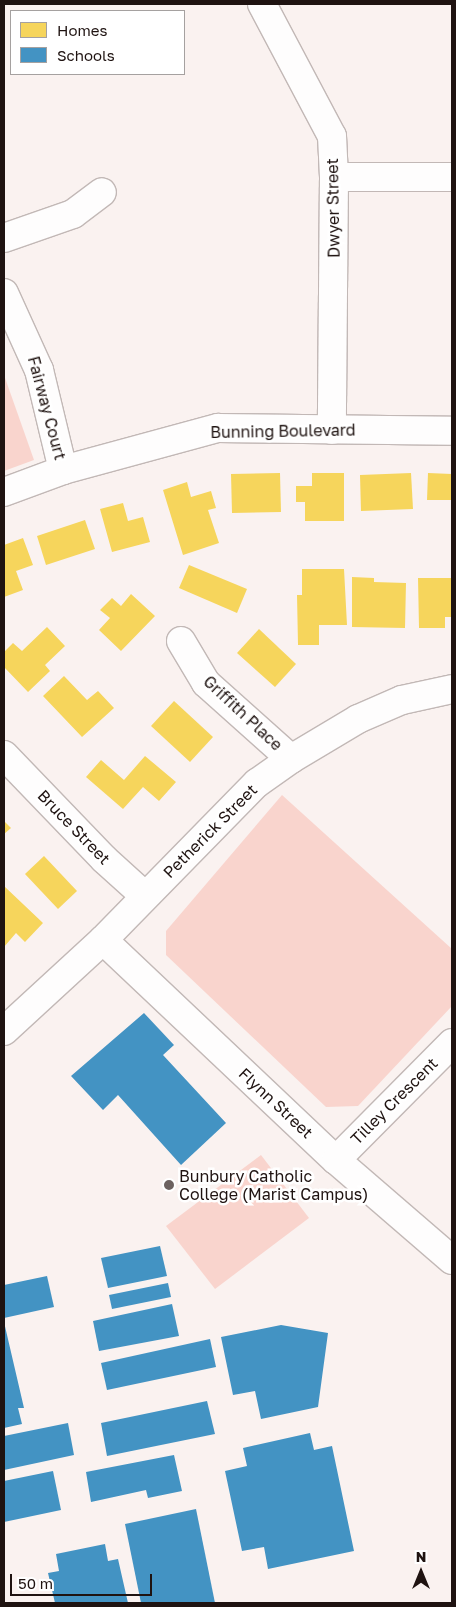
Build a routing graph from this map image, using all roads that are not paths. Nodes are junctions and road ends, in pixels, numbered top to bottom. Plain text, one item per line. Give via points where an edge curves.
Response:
1 (262, 4) edge
2 (334, 177) junction
3 (452, 177) edge
4 (102, 192) dead end
5 (4, 238) edge
6 (4, 292) edge
7 (332, 430) junction
8 (452, 431) edge
9 (63, 470) junction
10 (4, 492) edge
11 (181, 641) dead end
12 (452, 689) edge
13 (4, 755) edge
14 (291, 759) junction
15 (145, 896) junction
16 (103, 940) junction
17 (4, 1031) edge
18 (452, 1043) edge
19 (336, 1160) junction
20 (452, 1260) edge

1 - 2 street, Dwyer Street via 332,136
2 - 3 street
2 - 7 street, Dwyer Street
4 - 5 street via 74,214
6 - 9 street, Fairway Court via 39,370
7 - 8 street, Bunning Boulevard
7 - 9 street, Bunning Boulevard via 218,428
9 - 10 street, Bunning Boulevard
11 - 14 street, Griffith Place via 206,683
12 - 14 street, Petherick Street via 380,708
13 - 15 street, Bruce Street via 104,860
14 - 15 street, Petherick Street via 241,796
15 - 16 street, Petherick Street
16 - 17 street, Petherick Street
16 - 19 street, Flynn Street
18 - 19 street, Tilley Crescent
19 - 20 street, Flynn Street

